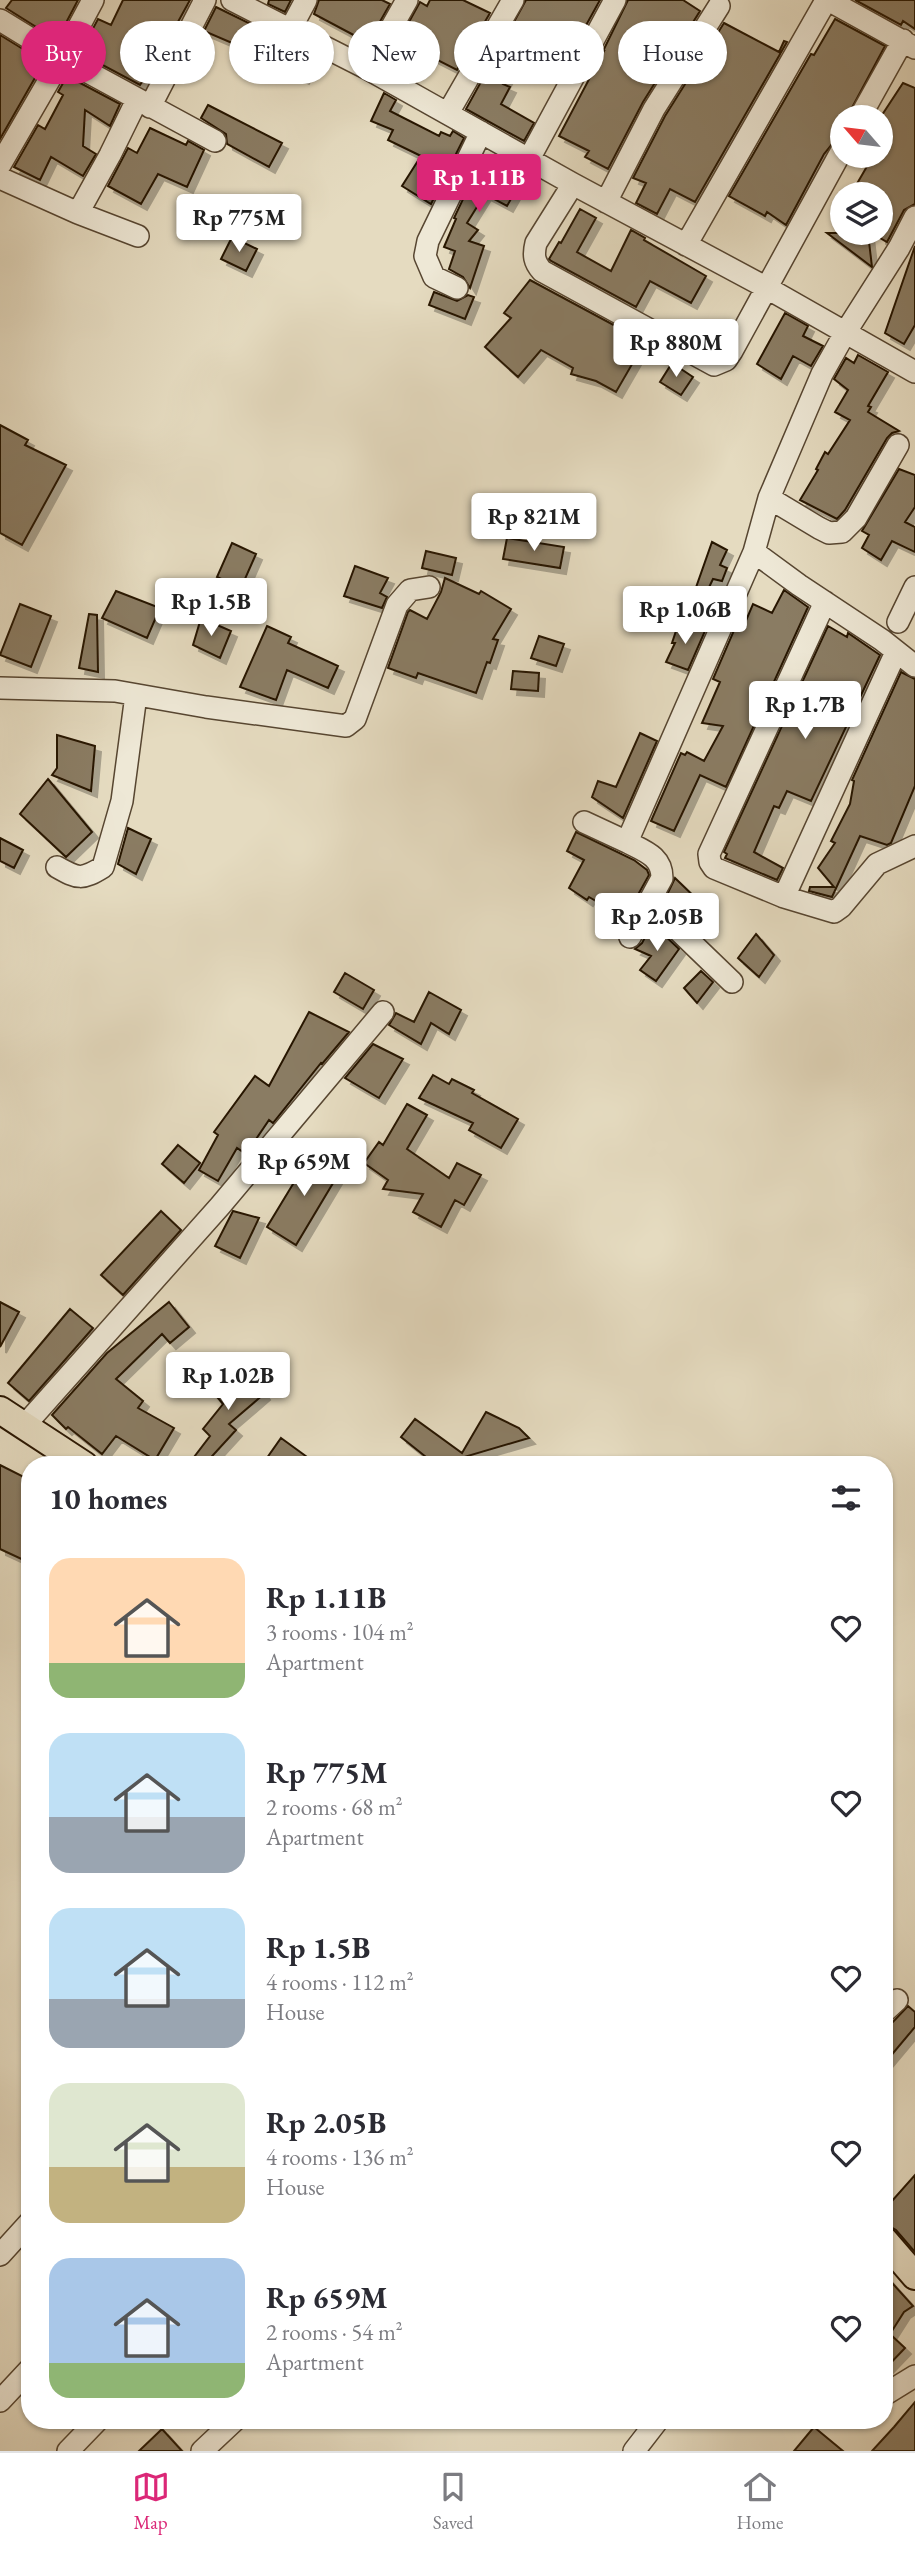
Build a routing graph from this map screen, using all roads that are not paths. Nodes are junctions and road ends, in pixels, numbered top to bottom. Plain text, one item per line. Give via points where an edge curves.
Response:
1 (93, 0) edge
2 (205, 0) edge
3 (232, 0) edge
4 (306, 0) edge
5 (407, 0) edge
6 (513, 0) edge
7 (615, 0) edge
8 (719, 6) dead end
9 (0, 20) edge
10 (82, 21) edge
11 (273, 21) edge
12 (295, 21) edge
13 (395, 21) edge
14 (21, 33) edge
15 (909, 44) edge
16 (106, 83) edge
17 (47, 84) edge
18 (395, 84) edge
19 (143, 104) junction
20 (868, 105) edge
21 (448, 113) junction
22 (481, 132) junction
23 (215, 141) dead end
24 (529, 159) junction
25 (0, 165) edge
26 (832, 168) edge
27 (0, 178) edge
28 (573, 184) junction
29 (606, 202) junction
30 (78, 213) junction
31 (915, 217) edge
32 (138, 236) dead end
33 (686, 245) junction
34 (457, 288) dead end
35 (767, 288) junction
36 (845, 334) junction
37 (915, 372) edge
38 (898, 445) dead end
39 (769, 498) junction
40 (754, 552) junction
41 (429, 587) dead end
42 (915, 587) edge
43 (825, 602) junction
44 (898, 622) dead end
45 (896, 652) junction
46 (915, 666) edge
47 (0, 688) edge
48 (136, 695) junction
49 (584, 822) dead end
50 (915, 828) edge
51 (627, 842) junction
52 (909, 849) edge
53 (57, 867) dead end
54 (784, 897) junction
55 (650, 903) junction
56 (630, 937) dead end
57 (732, 982) dead end
58 (383, 1012) dead end
59 (0, 1410) edge
60 (25, 1425) junction
61 (72, 1456) edge
62 (21, 2232) edge
63 (893, 2250) edge
64 (0, 2255) edge
65 (915, 2276) edge
66 (915, 2376) edge
67 (21, 2379) edge
68 (893, 2389) edge
69 (0, 2401) edge
70 (89, 2429) edge
71 (225, 2429) edge
72 (651, 2429) edge
73 (68, 2451) edge
74 (202, 2451) edge
75 (634, 2451) edge

1 - 10 street
2 - 19 street
3 - 11 street
4 - 12 street
5 - 13 street
6 - 21 street
7 - 24 street
8 - 29 street via 654,109
9 - 14 street
15 - 20 street
15 - 33 street via 830,1 824,4
16 - 19 street
17 - 25 street
18 - 21 street
19 - 23 street
19 - 30 street
21 - 22 street
22 - 24 street
22 - 34 street via 425,256 433,278
24 - 28 street
26 - 35 street
27 - 30 street
28 - 29 street
28 - 35 street via 536,243 537,265 707,363 726,360
29 - 33 street
30 - 32 street
31 - 36 street
33 - 35 street
35 - 36 street
36 - 37 street
36 - 39 street via 822,374
38 - 39 street via 856,518 842,532 829,533
39 - 40 street
40 - 43 street
40 - 51 street
41 - 48 street via 410,590 397,605 355,719 346,726
42 - 44 street
43 - 45 street
43 - 54 street via 709,854 714,868
45 - 46 street
45 - 54 street
47 - 48 street
48 - 53 street via 122,801 103,867 75,877
49 - 51 street
50 - 52 street
51 - 55 street via 657,858 662,867
52 - 54 street via 877,864 834,912
55 - 56 street
55 - 57 street
58 - 60 street via 220,1206
59 - 60 main road
60 - 61 main road
62 - 64 street
63 - 65 main road
66 - 68 street
67 - 69 street
70 - 73 street
71 - 74 street
72 - 75 street

